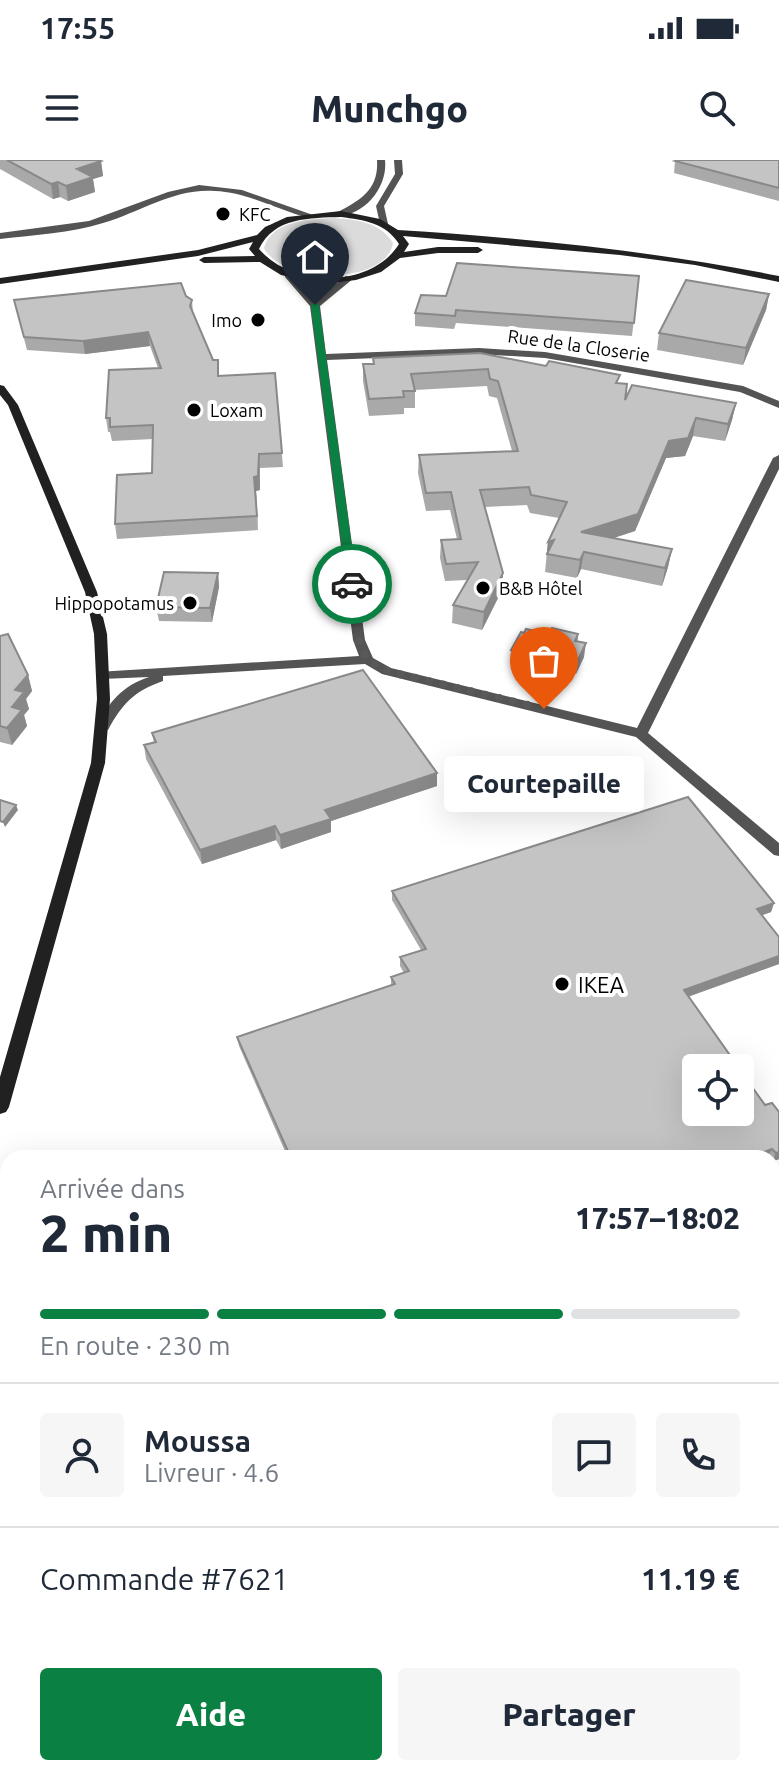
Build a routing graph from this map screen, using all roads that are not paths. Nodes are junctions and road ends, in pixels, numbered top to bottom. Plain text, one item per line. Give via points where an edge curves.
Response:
1 (381, 160) edge
2 (398, 160) edge
3 (272, 205) junction
4 (341, 214) junction
5 (309, 215) junction
6 (277, 224) junction
7 (384, 224) junction
8 (399, 233) junction
9 (0, 236) edge
10 (257, 238) junction
11 (401, 255) junction
12 (259, 259) junction
13 (288, 275) junction
14 (349, 278) junction
15 (774, 278) edge
16 (0, 281) edge
17 (0, 289) edge
18 (315, 305) junction
19 (320, 357) junction
20 (0, 388) edge
21 (779, 405) edge
22 (779, 458) edge
23 (367, 660) junction
24 (189, 670) junction
25 (102, 675) junction
26 (103, 727) junction
27 (641, 734) junction
28 (779, 851) edge
29 (0, 1107) edge

1 - 4 street via 383,176 374,192
2 - 7 street via 399,174 380,206
3 - 5 street
3 - 6 street
3 - 9 street via 236,190 187,188 83,226
4 - 5 main road
4 - 7 main road
5 - 6 main road
6 - 10 main road
7 - 8 main road
8 - 11 main road
8 - 15 main road via 620,252
10 - 12 main road via 254,249
10 - 16 main road via 198,253
11 - 14 main road via 389,265
11 - 15 main road via 449,250 548,253
12 - 13 main road
12 - 17 main road via 188,261
13 - 14 main road
13 - 18 street
14 - 18 street
18 - 19 street
19 - 21 street, Rue de la Closerie via 479,351 545,355 743,389
19 - 23 street via 359,640
20 - 25 main road via 13,405 91,592 102,640
22 - 27 street
23 - 24 street
23 - 27 street via 387,671
24 - 25 street
24 - 26 street via 134,686 115,702
25 - 26 main road
26 - 29 main road via 98,763
27 - 28 street

